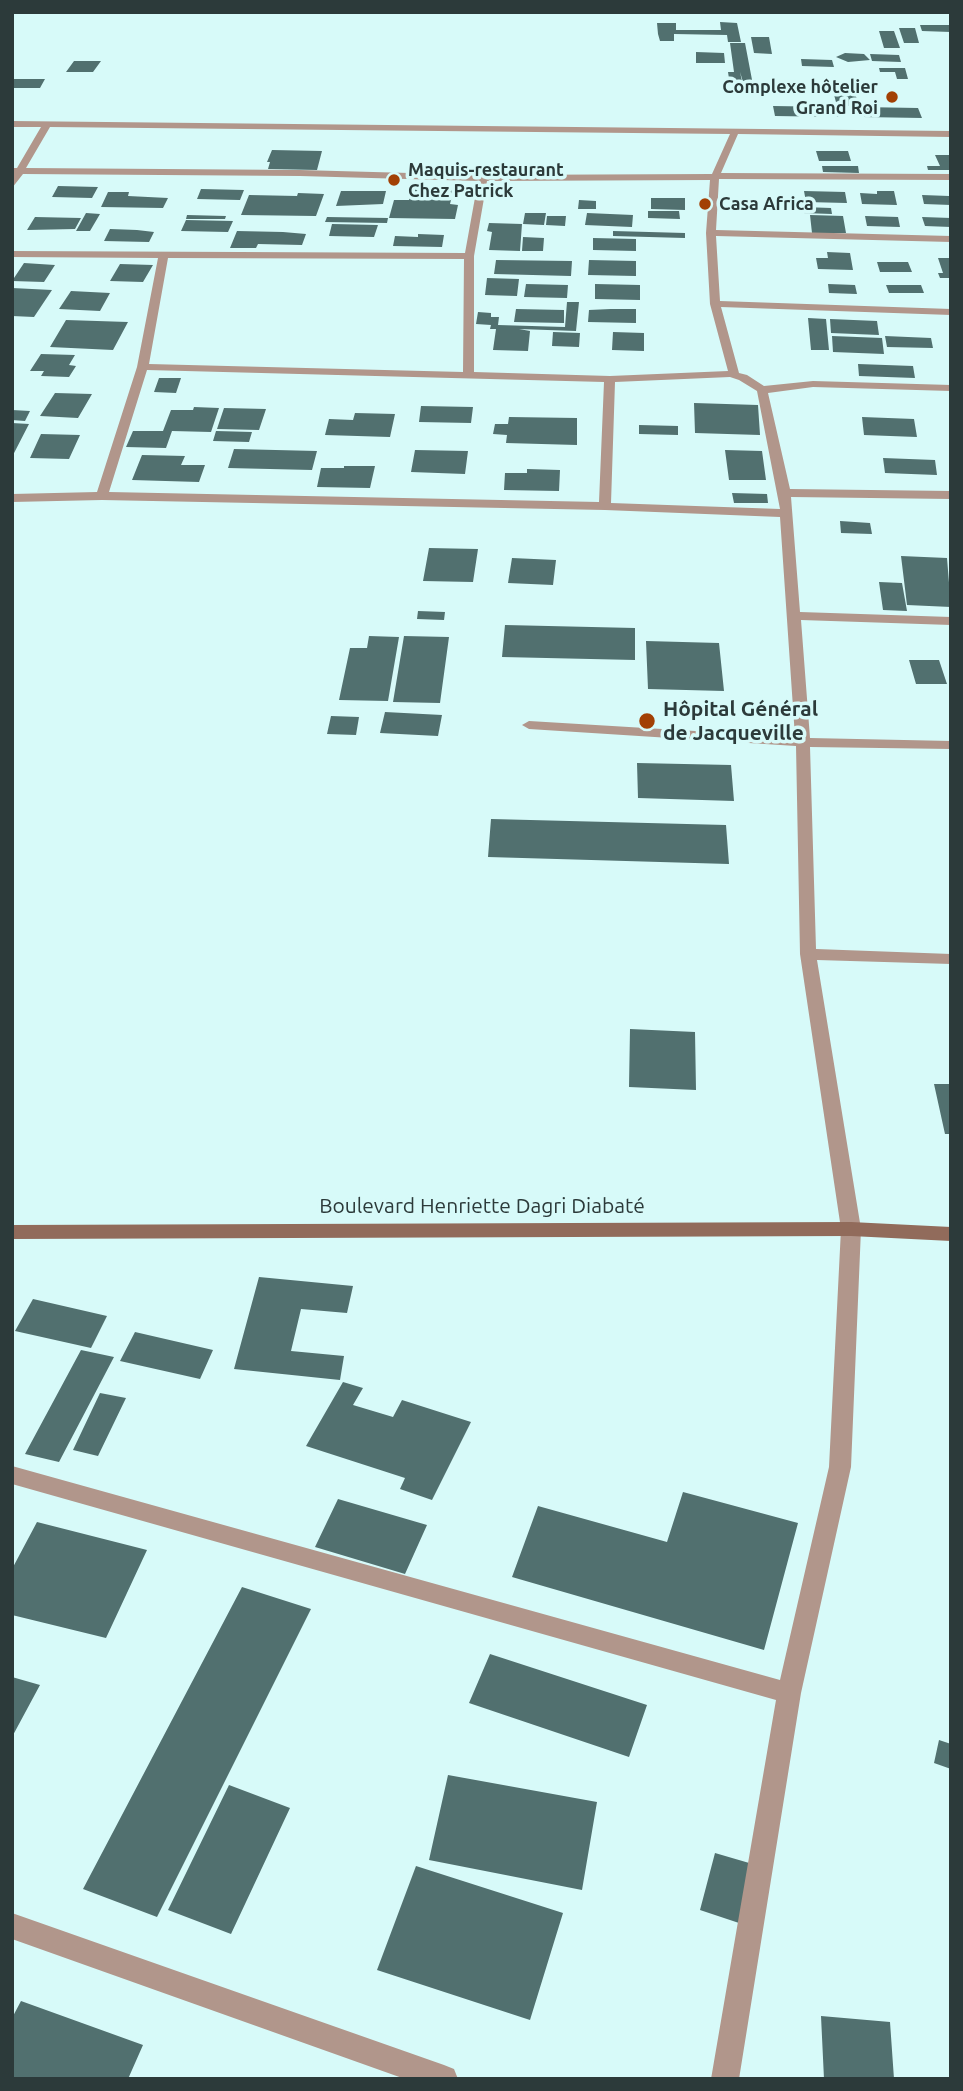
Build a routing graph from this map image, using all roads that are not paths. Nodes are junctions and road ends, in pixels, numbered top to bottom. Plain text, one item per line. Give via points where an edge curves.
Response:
1 (12, 124) edge
2 (47, 124) junction
3 (736, 130) junction
4 (951, 134) edge
5 (16, 171) edge
6 (716, 177) junction
7 (951, 177) edge
8 (483, 178) junction
9 (12, 185) edge
10 (711, 233) junction
11 (951, 239) edge
12 (164, 253) junction
13 (12, 254) edge
14 (468, 256) junction
15 (715, 304) junction
16 (951, 312) edge
17 (144, 367) junction
18 (734, 374) junction
19 (468, 376) junction
20 (610, 379) junction
21 (951, 388) edge
22 (762, 390) junction
23 (785, 493) junction
24 (951, 495) edge
25 (102, 496) junction
26 (12, 498) edge
27 (605, 506) junction
28 (785, 513) junction
29 (794, 616) junction
30 (951, 621) edge
31 (529, 725) dead end
32 (803, 742) junction
33 (951, 745) edge
34 (808, 954) junction
35 (951, 959) edge
36 (851, 1229) junction
37 (12, 1232) edge
38 (951, 1234) edge
39 (12, 1475) edge
40 (789, 1693) junction
41 (12, 1926) edge
42 (444, 2079) edge
43 (725, 2079) edge

1 - 2 street
2 - 3 street
2 - 5 street
3 - 4 street
3 - 6 street
5 - 8 street
5 - 9 street
6 - 7 street
6 - 8 street
6 - 10 street
8 - 14 street
10 - 11 street
10 - 15 street
12 - 13 street
12 - 14 street
12 - 17 street
14 - 19 street
15 - 16 street
15 - 18 street
17 - 19 street
17 - 25 street
18 - 20 street
18 - 22 street via 729,374
19 - 20 street
20 - 27 street
21 - 22 street via 813,384
22 - 23 street
23 - 24 street
23 - 28 street
25 - 26 street
25 - 27 street
27 - 28 street
28 - 29 street
29 - 30 street
29 - 32 street
31 - 32 street
32 - 33 street
32 - 34 street
34 - 35 street
34 - 36 street
36 - 37 main road, Boulevard Henriette Dagri Diabaté
36 - 38 main road, Boulevard Henriette Dagri Diabaté
36 - 40 street via 840,1467
39 - 40 street
40 - 43 street
41 - 42 street

